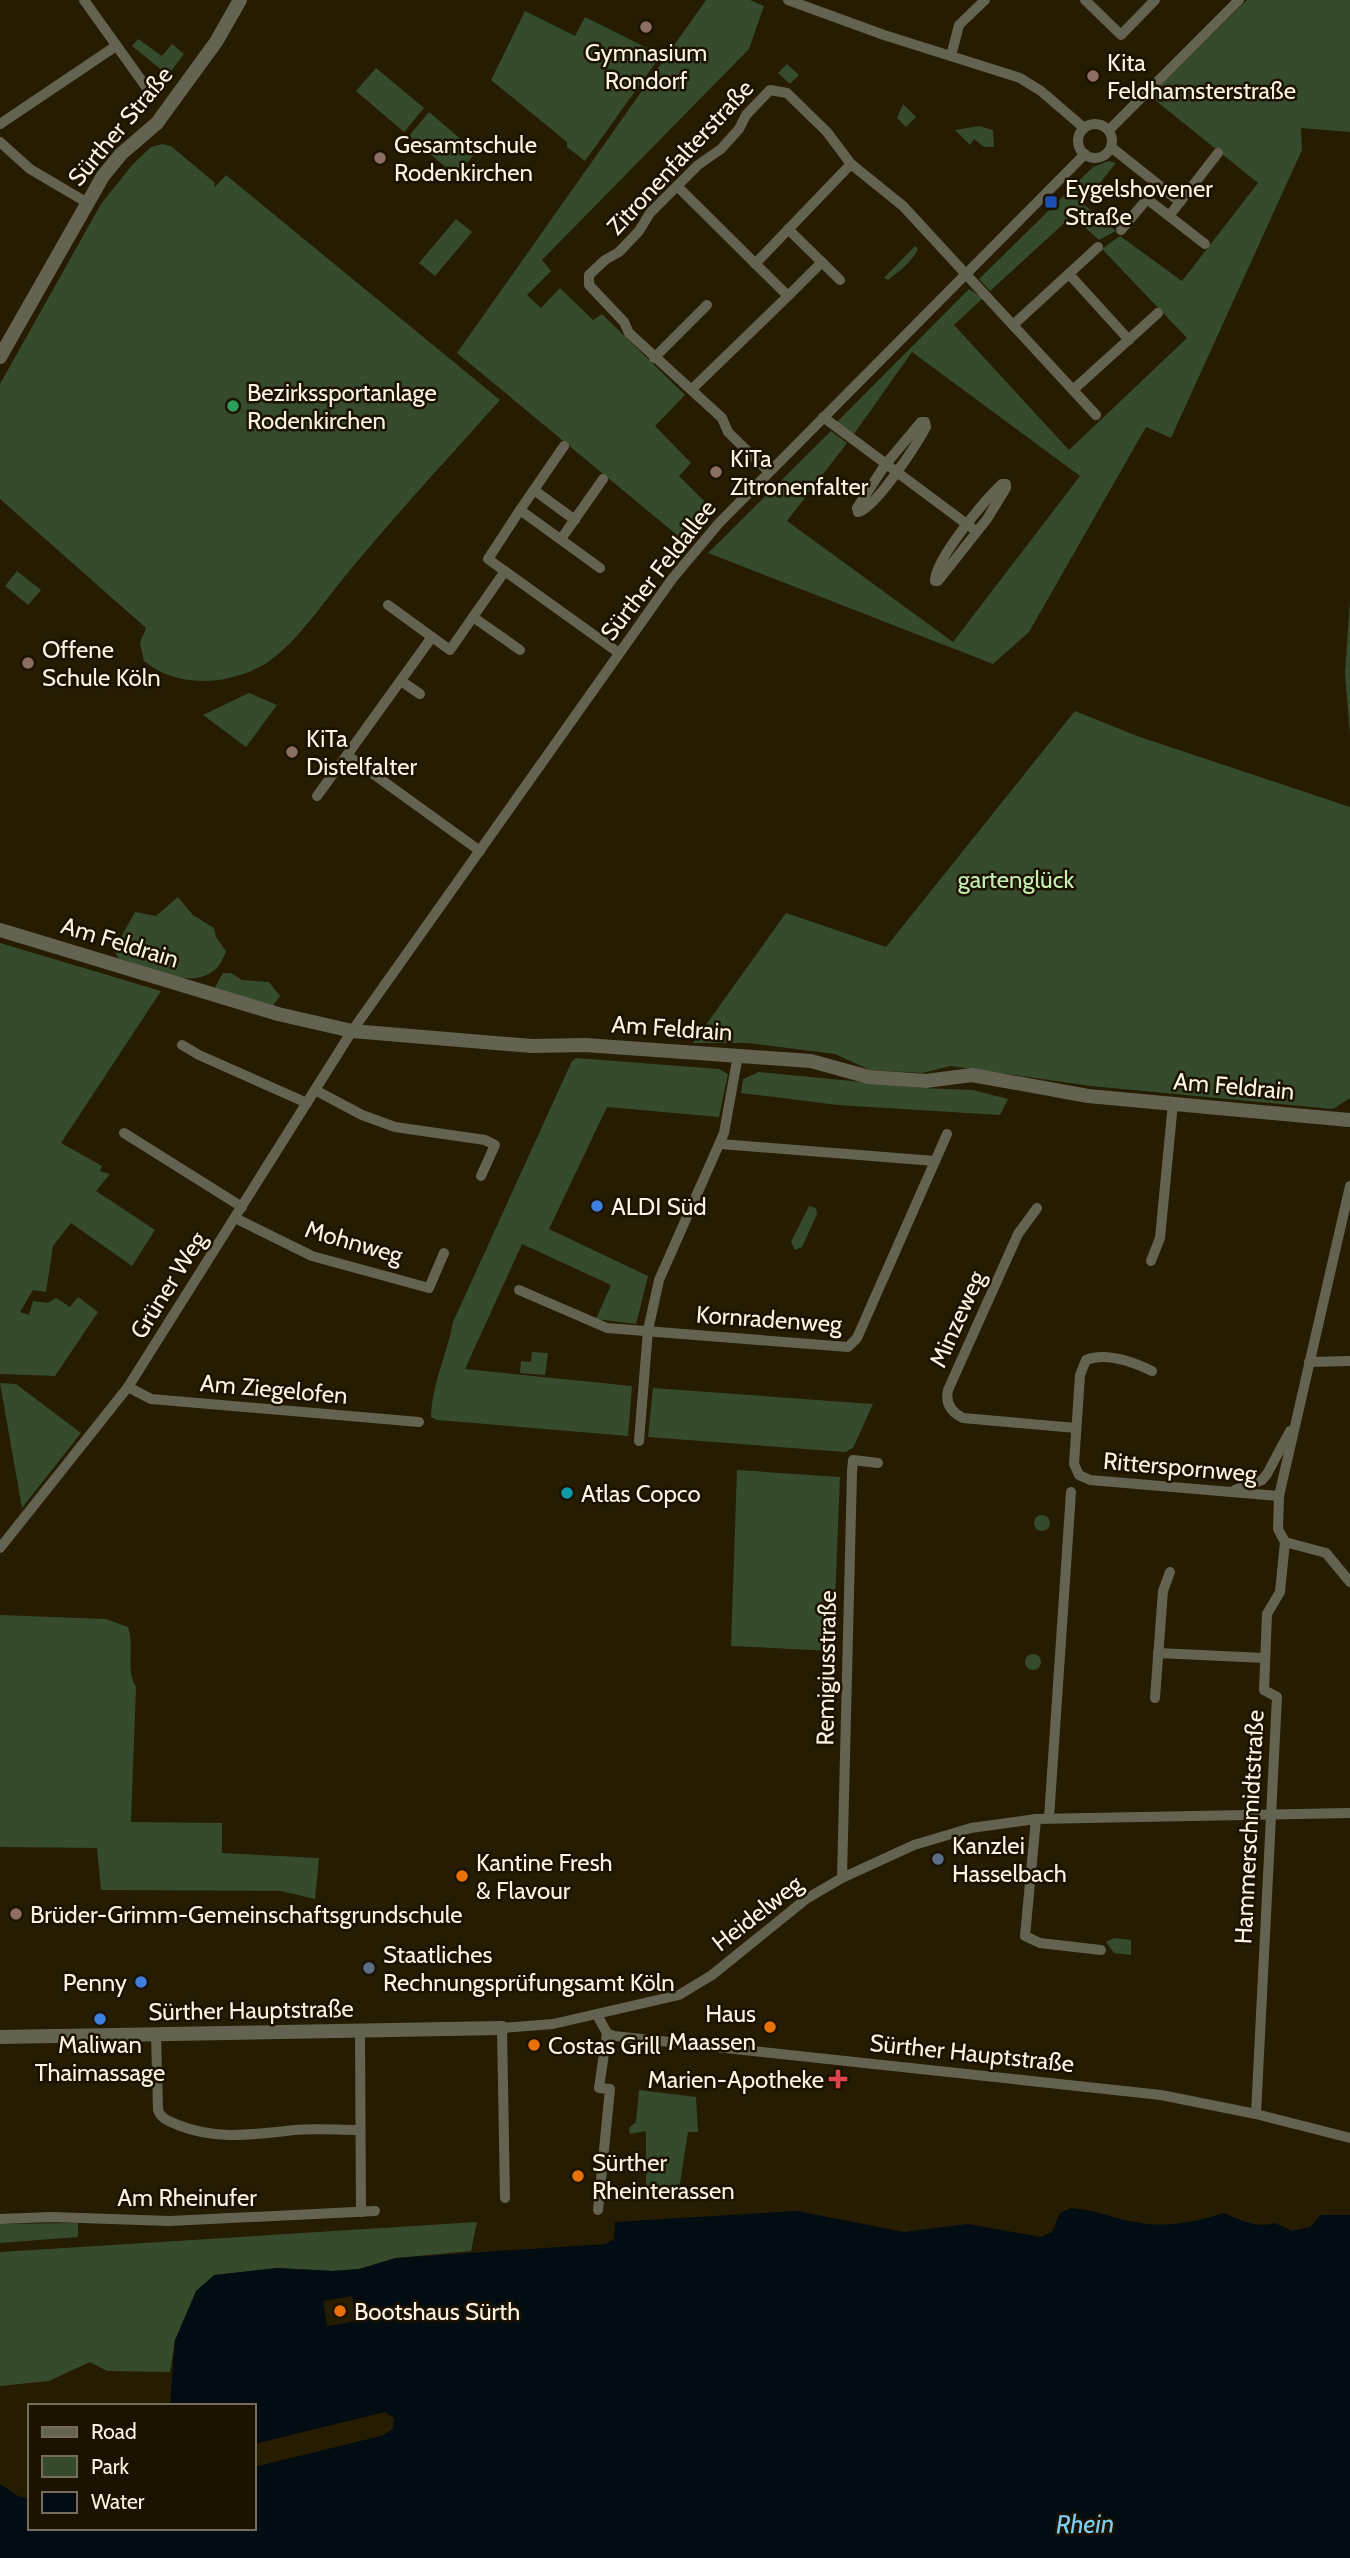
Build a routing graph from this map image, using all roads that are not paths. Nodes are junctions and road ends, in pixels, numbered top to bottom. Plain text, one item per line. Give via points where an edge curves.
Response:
1 (84, 0) edge
2 (240, 0) edge
3 (788, 0) edge
4 (985, 0) edge
5 (1085, 0) edge
6 (1155, 0) edge
7 (1235, 1) edge
8 (116, 46) junction
9 (951, 56) junction
10 (149, 91) dead end
11 (0, 124) edge
12 (1084, 128) junction
13 (1109, 130) junction
14 (0, 142) edge
15 (1111, 148) junction
16 (1218, 153) dead end
17 (1085, 154) junction
18 (851, 164) junction
19 (1158, 184) junction
20 (677, 186) junction
21 (1147, 199) junction
22 (86, 202) junction
23 (1180, 202) junction
24 (1169, 216) junction
25 (788, 229) junction
26 (1122, 230) dead end
27 (1205, 244) dead end
28 (1098, 247) dead end
29 (822, 262) junction
30 (755, 264) junction
31 (1069, 274) junction
32 (966, 275) junction
33 (840, 280) dead end
34 (788, 296) junction
35 (707, 305) dead end
36 (1158, 313) dead end
37 (1013, 325) junction
38 (1129, 340) junction
39 (0, 358) edge
40 (654, 358) junction
41 (692, 389) junction
42 (1073, 390) junction
43 (1096, 415) dead end
44 (823, 417) junction
45 (564, 446) dead end
46 (885, 465) junction
47 (769, 472) junction
48 (896, 472) junction
49 (603, 479) dead end
50 (534, 490) junction
51 (520, 510) junction
52 (575, 520) junction
53 (967, 525) junction
54 (978, 533) junction
55 (561, 539) junction
56 (600, 568) dead end
57 (505, 571) junction
58 (388, 606) dead end
59 (473, 617) junction
60 (432, 637) junction
61 (520, 650) dead end
62 (619, 653) junction
63 (401, 681) junction
64 (420, 694) dead end
65 (346, 755) junction
66 (317, 796) dead end
67 (480, 851) junction
68 (0, 930) edge
69 (352, 1031) junction
70 (182, 1045) dead end
71 (738, 1055) junction
72 (315, 1090) junction
73 (307, 1103) junction
74 (1173, 1103) junction
75 (1350, 1115) edge
76 (1350, 1122) edge
77 (124, 1133) dead end
78 (947, 1135) dead end
79 (721, 1144) junction
80 (934, 1161) junction
81 (481, 1176) dead end
82 (1350, 1186) edge
83 (242, 1207) junction
84 (1037, 1208) dead end
85 (235, 1218) junction
86 (444, 1253) dead end
87 (1152, 1261) dead end
88 (519, 1290) dead end
89 (648, 1331) junction
90 (1350, 1361) edge
91 (1309, 1362) junction
92 (1152, 1371) dead end
93 (128, 1387) junction
94 (419, 1422) dead end
95 (1295, 1423) junction
96 (1076, 1428) junction
97 (639, 1441) dead end
98 (878, 1463) dead end
99 (1071, 1492) dead end
100 (1231, 1492) junction
101 (1279, 1496) junction
102 (1284, 1542) junction
103 (0, 1548) edge
104 (1170, 1572) dead end
105 (1350, 1582) edge
106 (1158, 1653) junction
107 (1265, 1658) junction
108 (1156, 1698) dead end
109 (1350, 1813) edge
110 (1270, 1815) junction
111 (1049, 1818) junction
112 (1037, 1819) junction
113 (842, 1878) junction
114 (1101, 1950) dead end
115 (597, 2015) junction
116 (502, 2028) junction
117 (360, 2031) junction
118 (156, 2033) junction
119 (607, 2033) junction
120 (0, 2037) edge
121 (1256, 2114) junction
122 (360, 2130) junction
123 (1350, 2138) edge
124 (505, 2199) dead end
125 (598, 2210) dead end
126 (375, 2211) dead end
127 (361, 2212) junction
128 (0, 2219) edge

1 - 8 street
2 - 22 street, Sürther Straße via 216,42 157,123 121,154
3 - 9 street
4 - 9 street via 959,25
5 - 6 street via 1121,35
7 - 13 street
8 - 10 street
8 - 11 street
9 - 12 street via 1020,78
12 - 13 street via 1094,123
12 - 17 street via 1078,141
13 - 15 street
14 - 22 street via 30,169
15 - 17 street via 1099,157
15 - 19 street
16 - 23 street
17 - 32 street, Sürther Feldallee
18 - 20 street, Zitronenfalterstraße via 827,132 787,93 771,90 721,149
18 - 25 street
18 - 32 street, Zitronenfalterstraße via 884,188
19 - 21 street
19 - 23 street
20 - 30 street
20 - 40 street, Zitronenfalterstraße via 619,252 589,275 593,293
21 - 24 street
21 - 26 street
22 - 39 street, Sürther Straße
23 - 24 street
24 - 27 street
25 - 29 street
25 - 30 street
28 - 31 street
29 - 33 street
29 - 34 street
30 - 34 street
31 - 37 street
31 - 38 street
32 - 37 street, Zitronenfalterstraße
32 - 44 street, Sürther Feldallee
34 - 41 street
35 - 40 street
36 - 38 street
37 - 42 street, Zitronenfalterstraße
38 - 42 street
40 - 41 street, Zitronenfalterstraße
41 - 47 street, Zitronenfalterstraße
42 - 43 street, Zitronenfalterstraße
44 - 46 street
44 - 47 street, Sürther Feldallee
45 - 50 street
46 - 48 street
46 - 48 street via 858,512 868,507
46 - 48 street via 925,422
47 - 62 street, Sürther Feldallee via 694,551
48 - 53 street
49 - 52 street
50 - 51 street
50 - 52 street
51 - 55 street
51 - 57 street via 488,559
52 - 55 street
53 - 54 street
53 - 54 street via 1006,484
53 - 54 street via 935,581
55 - 56 street
57 - 59 street
57 - 62 street
58 - 60 street
59 - 60 street via 450,650
59 - 61 street
60 - 63 street
62 - 67 street, Sürther Feldallee
63 - 64 street
63 - 65 street
65 - 66 street
65 - 67 street
67 - 69 street, Sürther Feldallee
68 - 69 street, Am Feldrain
69 - 71 street, Am Feldrain via 532,1046
69 - 72 street, Grüner Weg
70 - 73 street
71 - 74 street, Am Feldrain via 811,1061 869,1077 926,1081 972,1075 1088,1096
71 - 79 street
72 - 73 street, Grüner Weg
72 - 81 street via 395,1127 495,1145
73 - 83 street, Grüner Weg
74 - 76 street, Am Feldrain
74 - 87 street via 1160,1238
75 - 76 street
77 - 83 street
78 - 80 street, Kornradenweg
79 - 80 street
79 - 89 street via 659,1280
80 - 89 street, Kornradenweg via 851,1346
82 - 91 street, Hammerschmidtstraße
83 - 85 street, Grüner Weg
84 - 96 street, Minzeweg via 1018,1234 948,1390 947,1402 962,1418
85 - 86 street, Mohnweg via 312,1256 429,1288
85 - 93 street, Grüner Weg
88 - 89 street via 607,1328
89 - 97 street
90 - 91 street
91 - 95 street, Hammerschmidtstraße
92 - 96 street via 1121,1360 1086,1360 1080,1375
93 - 94 street, Am Ziegelofen via 151,1399
93 - 103 street, Grüner Weg
95 - 100 street via 1262,1480
95 - 101 street, Hammerschmidtstraße
96 - 100 street, Ritterspornweg via 1073,1464 1079,1475 1090,1480
98 - 113 street, Remigiusstraße via 853,1460
99 - 111 street
100 - 101 street, Ritterspornweg
101 - 102 street, Hammerschmidtstraße via 1278,1529
102 - 105 street via 1326,1553
102 - 107 street, Hammerschmidtstraße via 1280,1592 1267,1615
104 - 106 street via 1163,1591
106 - 107 street
106 - 108 street
107 - 110 street, Hammerschmidtstraße via 1264,1690 1277,1697
109 - 110 street, Heidelweg
110 - 111 street, Heidelweg
110 - 121 street, Hammerschmidtstraße
111 - 112 street, Heidelweg
112 - 113 street, Heidelweg via 940,1837
112 - 114 street via 1025,1936 1040,1943
113 - 115 street, Heidelweg via 806,1899 691,1989
115 - 116 street, Heidelweg via 540,2027
115 - 119 street
116 - 117 street, Sürther Hauptstraße
116 - 124 street
117 - 118 street, Sürther Hauptstraße
117 - 122 street
118 - 120 street, Sürther Hauptstraße
118 - 122 street via 158,2110 163,2119 222,2137
119 - 121 street, Sürther Hauptstraße via 1161,2095
119 - 125 street via 599,2088 610,2089
121 - 123 street, Sürther Hauptstraße
122 - 127 street
126 - 127 street, Am Rheinufer
127 - 128 street, Am Rheinufer via 170,2221

